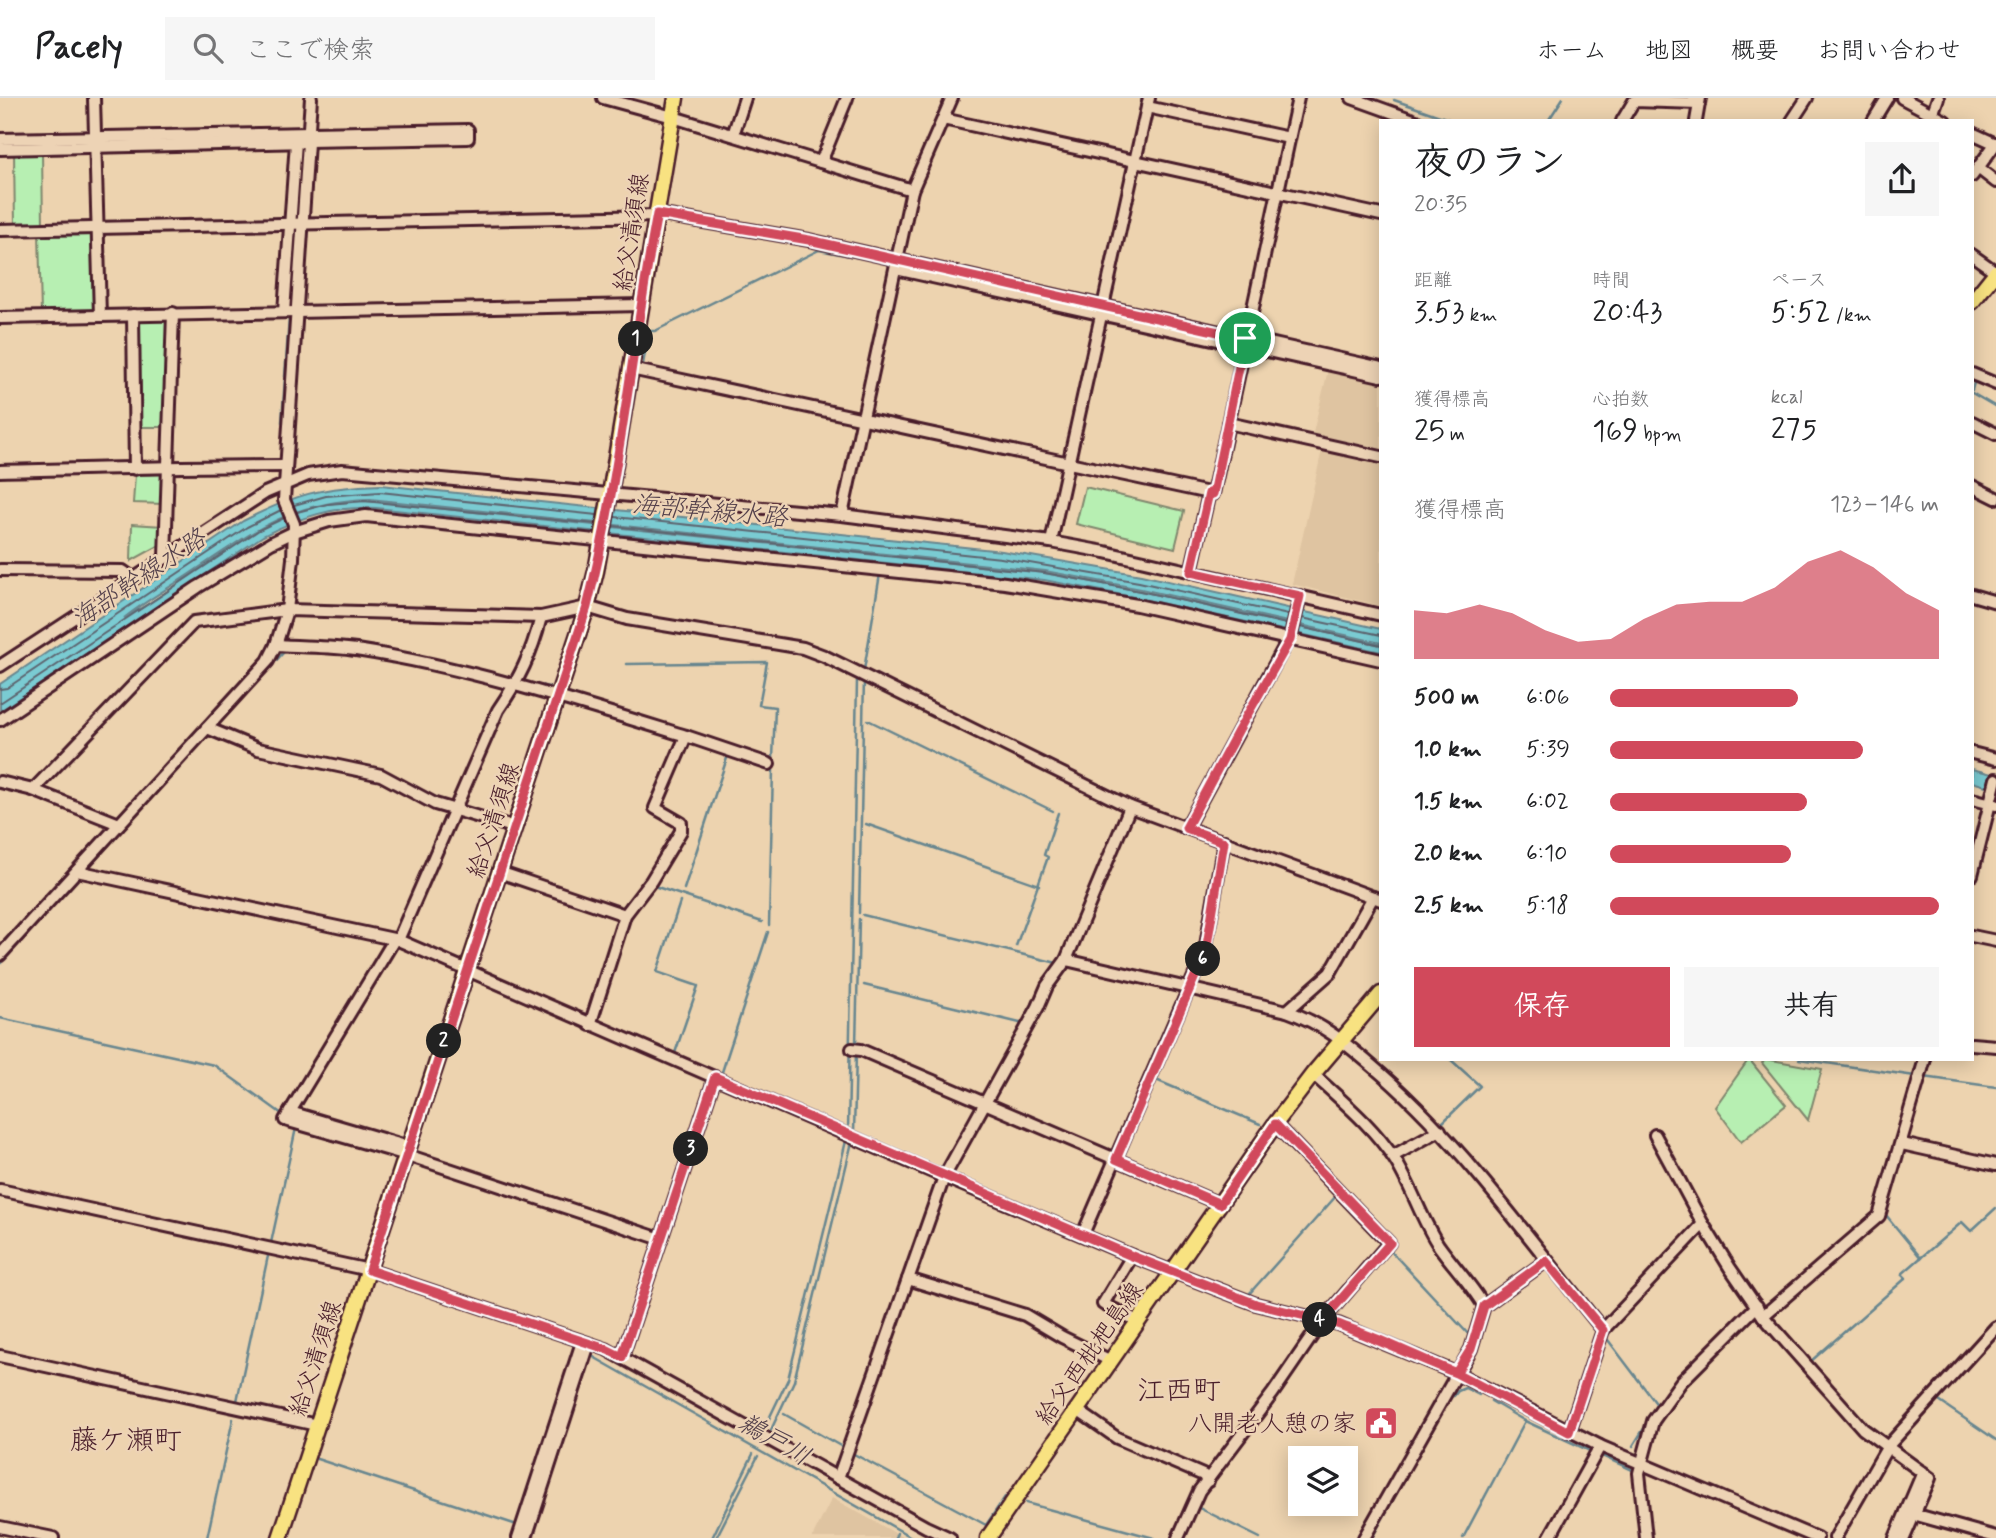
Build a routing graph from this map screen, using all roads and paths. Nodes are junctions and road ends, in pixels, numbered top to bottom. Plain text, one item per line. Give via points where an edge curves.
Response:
1 (94, 98) edge
2 (311, 98) edge
3 (603, 98) edge
4 (676, 98) edge
5 (745, 98) edge
6 (847, 98) edge
7 (952, 98) edge
8 (1298, 98) edge
9 (1352, 98) edge
10 (1391, 98) edge
11 (1807, 98) edge
12 (1887, 98) edge
13 (1902, 98) edge
14 (1938, 98) edge
15 (1699, 101) edge
16 (1148, 102) edge
17 (1388, 111) junction
18 (1932, 115) junction
19 (673, 117) junction
20 (1410, 119) edge
21 (1623, 119) edge
22 (1696, 119) edge
23 (1794, 119) edge
24 (1874, 119) edge
25 (1941, 119) edge
26 (943, 120) junction
27 (1974, 134) edge
28 (733, 135) junction
29 (1289, 138) junction
30 (0, 139) edge
31 (304, 141) junction
32 (95, 142) junction
33 (1996, 143) edge
34 (0, 149) edge
35 (821, 162) junction
36 (1134, 162) junction
37 (1975, 172) edge
38 (1996, 182) edge
39 (912, 190) junction
40 (1278, 192) junction
41 (657, 215) junction
42 (1379, 215) edge
43 (296, 223) junction
44 (97, 228) junction
45 (0, 230) edge
46 (1974, 256) edge
47 (896, 265) junction
48 (1996, 272) edge
49 (1974, 300) edge
50 (642, 305) junction
51 (1101, 310) junction
52 (290, 312) junction
53 (173, 313) junction
54 (133, 315) junction
55 (100, 316) junction
56 (0, 318) edge
57 (1245, 342) junction
58 (1379, 368) edge
59 (631, 369) junction
60 (1974, 375) edge
61 (1379, 376) edge
62 (1996, 384) edge
63 (862, 418) junction
64 (1228, 423) junction
65 (1974, 423) edge
66 (1996, 434) edge
67 (1379, 457) edge
68 (1068, 463) junction
69 (168, 466) junction
70 (286, 466) junction
71 (135, 469) junction
72 (0, 471) edge
73 (285, 483) junction
74 (1974, 487) edge
75 (1209, 493) junction
76 (1996, 498) edge
77 (609, 500) junction
78 (842, 515) junction
79 (294, 528) junction
80 (602, 538) junction
81 (1051, 542) junction
82 (165, 557) junction
83 (0, 570) edge
84 (1191, 572) junction
85 (133, 578) junction
86 (1300, 596) junction
87 (1974, 596) edge
88 (1996, 602) edge
89 (587, 607) junction
90 (288, 610) junction
91 (1379, 615) edge
92 (541, 617) junction
93 (1290, 639) junction
94 (276, 645) junction
95 (1379, 660) edge
96 (0, 666) edge
97 (515, 685) junction
98 (557, 697) junction
99 (0, 720) edge
100 (207, 728) junction
101 (686, 736) junction
102 (1974, 754) edge
103 (1996, 759) edge
104 (769, 764) dead end
105 (1996, 779) edge
106 (0, 782) edge
107 (33, 790) junction
108 (1974, 799) edge
109 (1992, 803) edge
110 (1130, 807) junction
111 (454, 810) junction
112 (119, 824) junction
113 (513, 827) junction
114 (1186, 828) junction
115 (1224, 842) junction
116 (1974, 868) edge
117 (77, 871) junction
118 (499, 873) junction
119 (1377, 899) edge
120 (625, 915) junction
121 (1974, 936) edge
122 (396, 940) junction
123 (1996, 941) edge
124 (0, 955) edge
125 (1066, 960) junction
126 (467, 971) junction
127 (1190, 989) junction
128 (1379, 996) edge
129 (1287, 1011) junction
130 (590, 1025) junction
131 (1341, 1040) junction
132 (1974, 1044) edge
133 (1996, 1046) edge
134 (852, 1049) dead end
135 (1925, 1061) edge
136 (1313, 1074) junction
137 (715, 1077) junction
138 (985, 1103) junction
139 (1275, 1124) junction
140 (1440, 1130) junction
141 (1655, 1135) dead end
142 (1902, 1144) junction
143 (408, 1151) junction
144 (1393, 1156) junction
145 (1116, 1159) junction
146 (1996, 1165) edge
147 (944, 1177) junction
148 (0, 1190) edge
149 (1220, 1204) junction
150 (1703, 1224) junction
151 (1083, 1234) junction
152 (661, 1239) junction
153 (1132, 1256) junction
154 (1546, 1261) junction
155 (369, 1270) junction
156 (1172, 1272) junction
157 (908, 1279) junction
158 (1484, 1306) junction
159 (1757, 1306) junction
160 (1763, 1316) junction
161 (1323, 1320) junction
162 (1138, 1321) junction
163 (1996, 1327) edge
164 (1603, 1330) junction
165 (586, 1343) junction
166 (0, 1356) edge
167 (622, 1357) junction
168 (1111, 1361) junction
169 (1456, 1373) junction
170 (1077, 1410) junction
171 (317, 1425) junction
172 (1569, 1432) junction
173 (1601, 1446) junction
174 (1888, 1446) junction
175 (1643, 1464) junction
176 (838, 1478) junction
177 (1208, 1481) junction
178 (1910, 1513) junction
179 (528, 1521) junction
180 (0, 1527) edge
181 (1996, 1537) edge
182 (53, 1538) edge
183 (280, 1538) edge
184 (518, 1538) edge
185 (526, 1538) edge
186 (950, 1538) edge
187 (988, 1538) edge
188 (1178, 1538) edge
189 (1364, 1538) edge
190 (1549, 1538) edge
191 (1646, 1538) edge
192 (1817, 1538) edge
193 (1835, 1538) edge
194 (1895, 1538) edge
195 (1904, 1538) edge

1 - 32 street
2 - 31 street
3 - 19 street
4 - 19 main road, 給父清須線
5 - 28 street
6 - 35 street
7 - 26 street
8 - 29 street
9 - 17 street
10 - 17 street
11 - 23 street
12 - 24 street
13 - 18 street
14 - 18 street
15 - 21 street via 1634,101
15 - 22 street
16 - 29 street
16 - 36 street
17 - 20 street
18 - 25 street
19 - 28 street
19 - 41 main road, 給父清須線
26 - 36 street
26 - 39 street
27 - 33 street
28 - 35 street
29 - 40 street
30 - 32 street
31 - 31 street via 468,130 468,138
31 - 32 street
31 - 43 street
32 - 34 street
32 - 44 street
33 - 37 street
35 - 39 street
36 - 40 street
36 - 51 street
37 - 38 street
39 - 47 street
40 - 42 street
40 - 57 street
41 - 43 street
41 - 47 street via 809,240
41 - 50 main road, 給父清須線
43 - 44 street
43 - 52 street
44 - 45 street
44 - 55 street
46 - 48 street
47 - 51 street
47 - 63 street
48 - 49 main road
50 - 52 street
50 - 59 main road, 給父清須線
51 - 57 street
51 - 68 street
52 - 53 street
52 - 70 street
53 - 54 street
53 - 69 street
54 - 55 street
54 - 71 street
55 - 56 street
57 - 58 street
57 - 61 street
57 - 64 street
59 - 63 street
59 - 77 main road, 給父清須線
60 - 62 street
63 - 68 street
63 - 78 street
64 - 67 street
64 - 75 street via 1213,494
65 - 66 street
68 - 75 street
68 - 81 street
69 - 70 street
69 - 71 street
69 - 82 street
70 - 73 street
71 - 72 street
73 - 77 street via 342,470
73 - 79 street via 284,500
73 - 82 street
74 - 76 street
75 - 84 street
77 - 78 street
77 - 80 main road, 給父清須線
78 - 81 street
79 - 80 street via 366,516
79 - 90 street
79 - 99 street
80 - 89 main road, 給父清須線
80 - 93 street via 1005,583 1137,605
81 - 84 street
82 - 85 street
83 - 85 street via 122,571
84 - 86 street
85 - 96 street
86 - 91 street
86 - 93 street
87 - 88 street
89 - 92 street
89 - 98 main road, 給父清須線
89 - 110 street via 627,619 824,656
90 - 92 street
90 - 94 street
90 - 107 street via 194,622
92 - 97 street
93 - 95 street
93 - 114 street
94 - 97 street via 354,650
94 - 100 street via 268,661
97 - 98 street
97 - 111 street via 498,710
98 - 101 street
98 - 113 main road, 給父清須線
100 - 111 street via 258,749 381,775
100 - 112 street
101 - 104 street
101 - 120 street via 655,808 681,823 681,831
102 - 103 street
105 - 109 street
106 - 107 street
107 - 112 street
108 - 109 street
109 - 116 street
110 - 114 street
110 - 125 street
111 - 113 street
111 - 122 street
112 - 117 street
113 - 118 main road, 給父清須線
114 - 115 street
115 - 119 street
115 - 127 street via 1206,951
117 - 122 street
117 - 124 street
118 - 120 street
118 - 126 main road, 給父清須線
119 - 129 street via 1329,973
120 - 130 street
121 - 123 street
122 - 126 street
122 - 143 street via 285,1120
125 - 127 street
125 - 138 street via 1046,986
126 - 130 street
126 - 143 main road, 給父清須線
127 - 129 street
127 - 145 street
128 - 131 main road, 給父西枇杷島線
129 - 131 street via 1313,1020
130 - 137 street
131 - 136 main road, 給父西枇杷島線
131 - 140 street
132 - 133 street
134 - 138 street
135 - 142 street
136 - 139 main road, 給父西枇杷島線
136 - 144 street via 1358,1115
137 - 147 street
137 - 152 street
138 - 145 street
138 - 147 street
139 - 149 main road, 給父西枇杷島線
139 - 161 street via 1390,1243
140 - 144 street
140 - 154 street
141 - 150 street
142 - 146 street
142 - 160 street via 1879,1216
143 - 152 street
143 - 155 main road, 給父清須線
144 - 158 street via 1438,1245
145 - 149 street
145 - 151 street
147 - 151 street
147 - 157 street
148 - 155 street
149 - 156 main road, 給父西枇杷島線
150 - 159 street
150 - 164 street
151 - 153 street
152 - 167 street
153 - 156 street
153 - 162 street via 1102,1304
154 - 158 street
154 - 164 street
155 - 165 street
155 - 171 main road, 給父清須線
156 - 161 street via 1256,1304
156 - 162 main road, 給父西枇杷島線
157 - 168 street via 1025,1315
157 - 176 street
158 - 169 street via 1471,1349
159 - 160 street
159 - 175 street via 1681,1382 1659,1412 1649,1432
160 - 174 street via 1863,1429
161 - 169 street
161 - 177 street
162 - 168 main road, 給父西枇杷島線
163 - 174 street
164 - 172 street
165 - 167 street
165 - 179 street
166 - 171 street
167 - 176 street
168 - 170 main road, 給父西枇杷島線
169 - 172 street
169 - 189 street
170 - 177 street via 1117,1438
170 - 187 main road, 給父西枇杷島線
171 - 183 main road, 給父清須線
172 - 173 street
173 - 175 street
173 - 190 street
174 - 178 street via 1930,1478
174 - 193 street
175 - 191 street via 1639,1480
175 - 192 street
176 - 186 street
177 - 188 street
178 - 181 street
178 - 194 street
178 - 195 street
179 - 184 street
179 - 185 street
180 - 182 street

